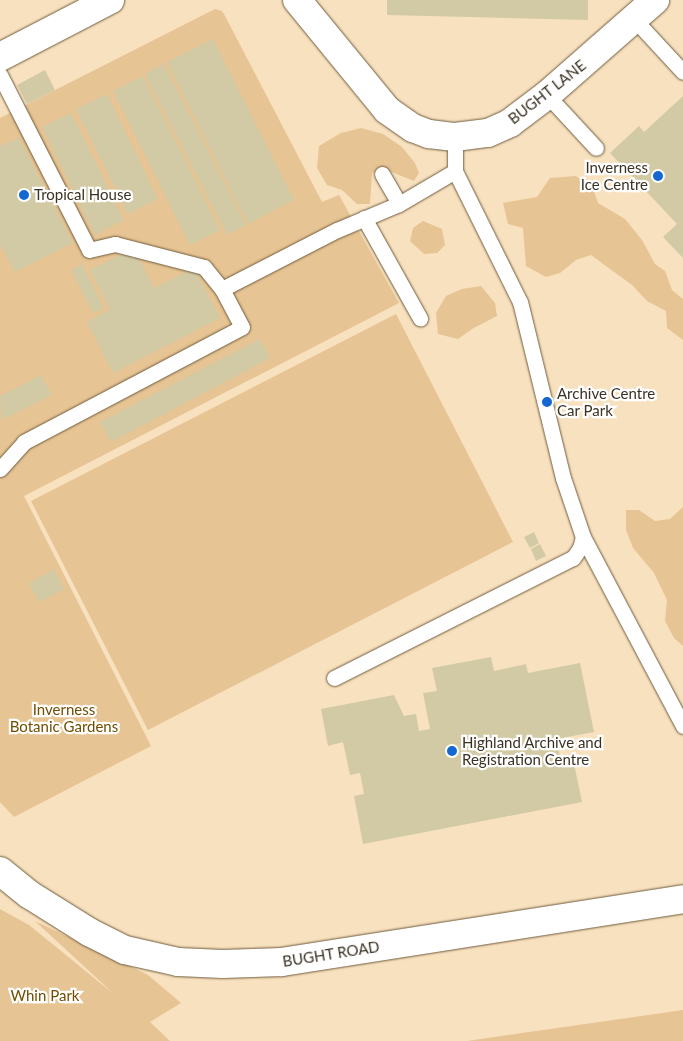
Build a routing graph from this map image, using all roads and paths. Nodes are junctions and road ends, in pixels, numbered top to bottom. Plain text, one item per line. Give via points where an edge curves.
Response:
1 (110, 0) edge
2 (297, 0) edge
3 (655, 0) edge
4 (634, 18) junction
5 (0, 57) edge
6 (683, 72) edge
7 (0, 75) edge
8 (547, 95) junction
9 (455, 137) junction
10 (596, 148) dead end
11 (455, 171) junction
12 (382, 174) dead end
13 (399, 204) junction
14 (364, 218) junction
15 (222, 289) junction
16 (420, 318) dead end
17 (0, 469) edge
18 (583, 537) junction
19 (334, 678) dead end
20 (683, 726) edge
21 (0, 871) edge
22 (683, 898) edge

1 - 5 street
2 - 9 street, BUGHT LANE via 387,110 413,128 429,134
3 - 4 street, BUGHT LANE
4 - 6 lane
4 - 8 street, BUGHT LANE
7 - 15 lane via 89,250 115,244 204,267
8 - 9 street, BUGHT LANE via 510,123 488,133
8 - 10 lane
9 - 11 lane
11 - 13 lane
11 - 18 lane via 520,302 563,478
12 - 13 lane
13 - 14 lane
14 - 15 lane
14 - 16 lane
15 - 17 lane via 242,328 24,442
18 - 19 lane via 573,558
18 - 20 lane
21 - 22 street, BUGHT ROAD via 30,895 125,950 178,962 222,964 282,962

